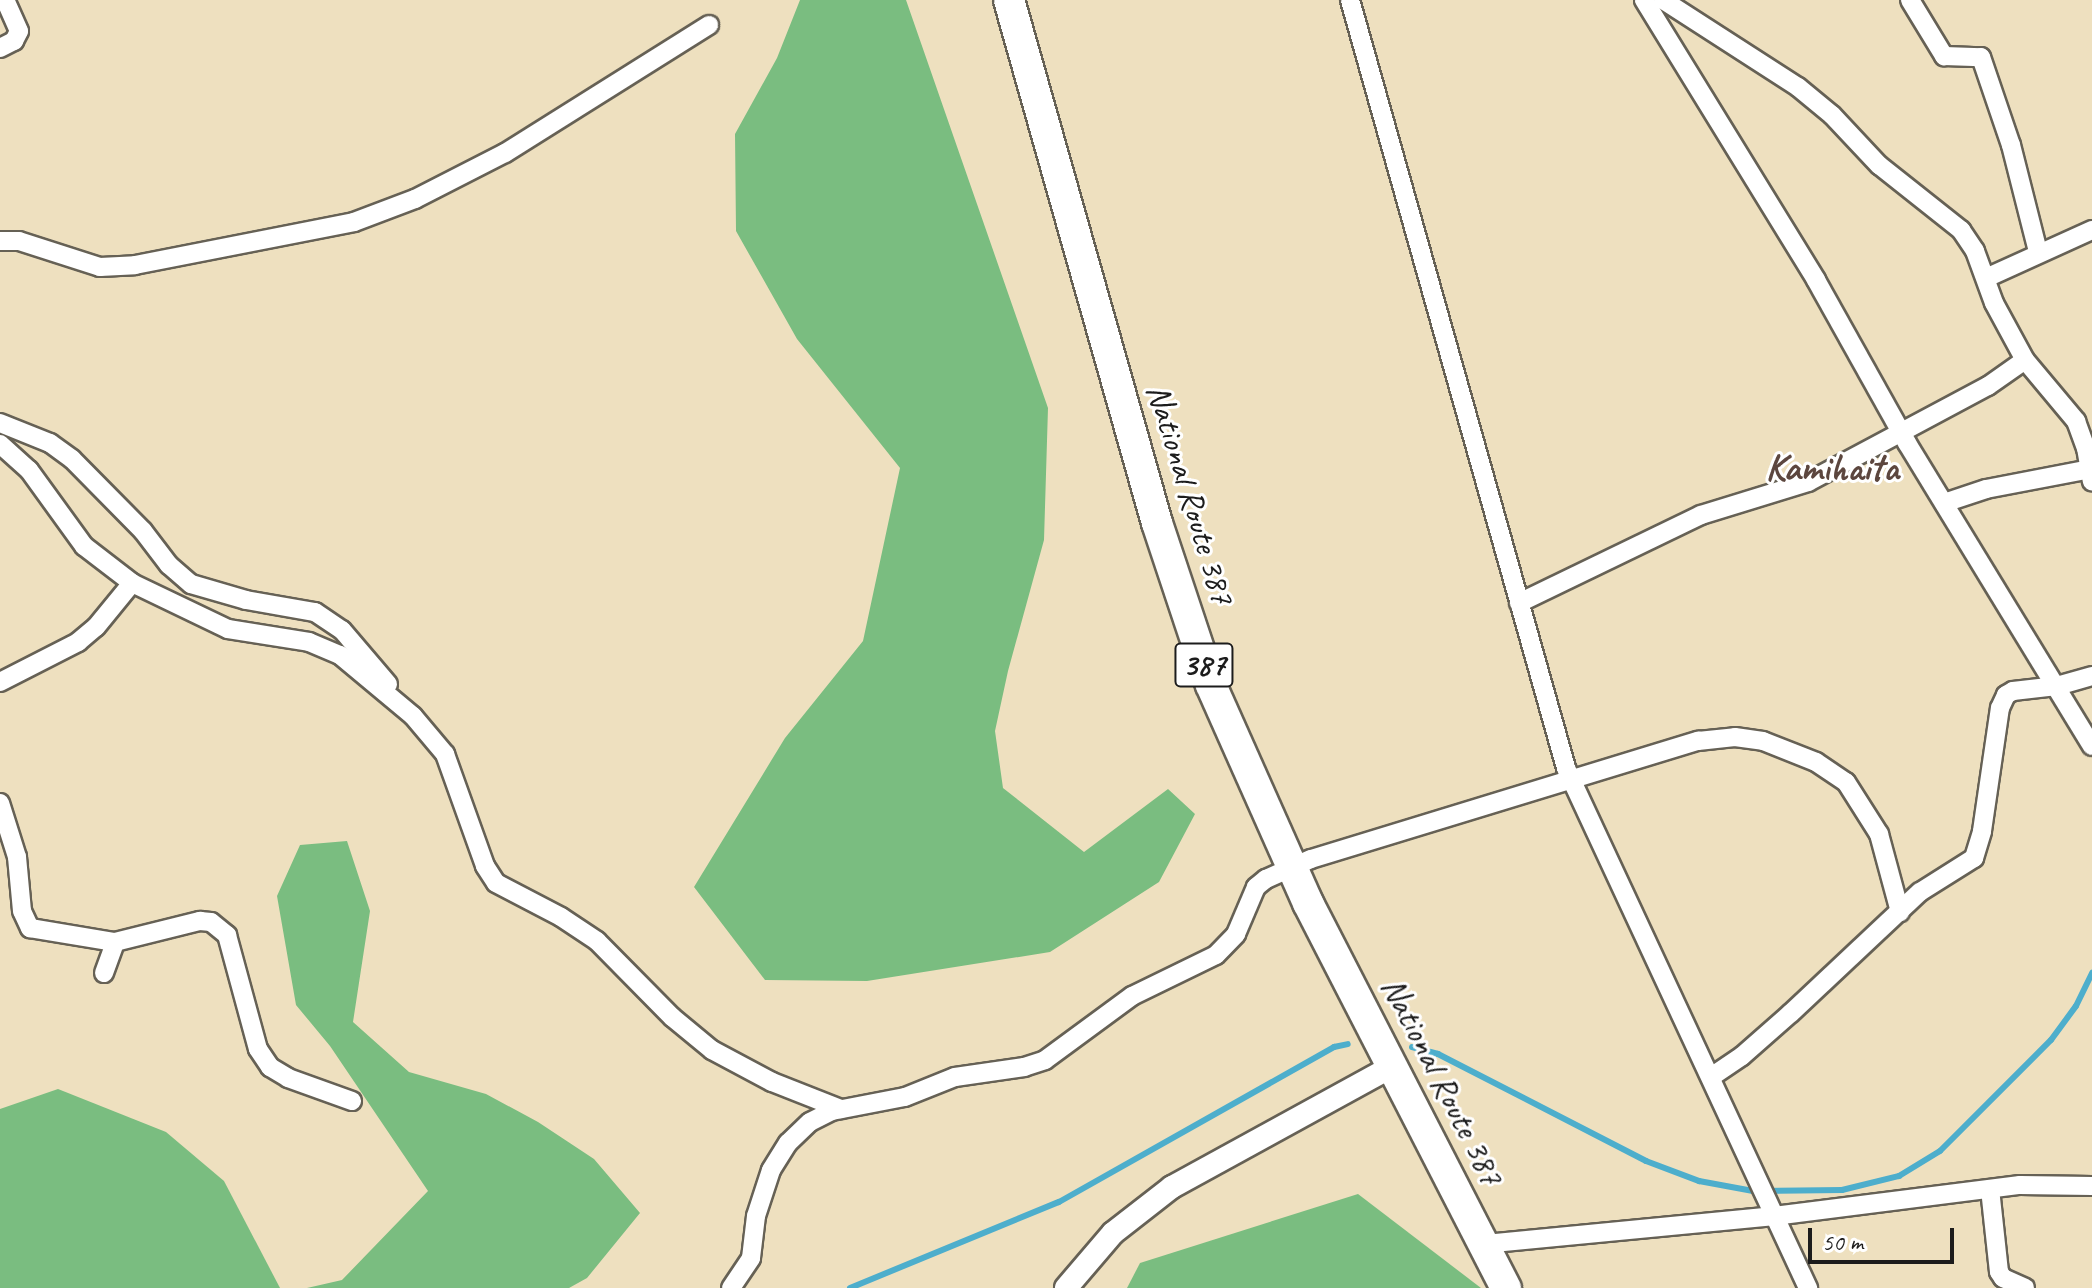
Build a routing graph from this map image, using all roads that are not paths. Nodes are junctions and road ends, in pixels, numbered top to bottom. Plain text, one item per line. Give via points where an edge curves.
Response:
1 (5, 0) edge
2 (1009, 0) edge
3 (1350, 0) edge
4 (1644, 0) edge
5 (1663, 0) edge
6 (1910, 0) edge
7 (709, 25) dead end
8 (0, 48) edge
9 (2092, 230) edge
10 (0, 241) edge
11 (2038, 252) junction
12 (1986, 278) junction
13 (2025, 360) junction
14 (0, 423) edge
15 (1902, 433) junction
16 (0, 444) edge
17 (2091, 469) edge
18 (2092, 481) edge
19 (1944, 503) junction
20 (132, 583) junction
21 (1519, 603) junction
22 (2092, 676) edge
23 (0, 682) edge
24 (2057, 686) junction
25 (413, 716) junction
26 (2092, 746) edge
27 (1571, 780) junction
28 (0, 803) edge
29 (1291, 867) junction
30 (1900, 912) junction
31 (115, 942) junction
32 (104, 973) dead end
33 (1393, 1066) junction
34 (1711, 1077) junction
35 (352, 1101) dead end
36 (842, 1109) junction
37 (2092, 1186) edge
38 (1990, 1189) junction
39 (1774, 1216) junction
40 (1484, 1244) junction
41 (731, 1288) edge
42 (1066, 1288) edge
43 (1506, 1288) edge
44 (1808, 1288) edge
45 (2025, 1288) edge

1 - 8 street via 19,31 14,41
2 - 29 highway, National Route 387 / 387 via 1187,616 1227,724
3 - 21 street
4 - 15 street via 1816,280
5 - 12 street via 1798,87 1832,115 1879,165 1961,230
6 - 11 street via 1944,56 1981,57 2011,145
7 - 10 street via 505,153 415,199 354,222 135,265 100,267 19,241
9 - 11 street
11 - 12 street
12 - 13 street
13 - 15 street
13 - 17 street via 2068,408
14 - 25 street via 50,443 72,459 191,584 300,608 329,620
15 - 19 street
15 - 21 street via 1808,482 1679,525
16 - 20 street via 29,470 84,546
17 - 18 street
17 - 19 street via 1986,489
19 - 24 street
20 - 23 street via 78,642
20 - 25 street via 228,629 309,642 340,655
21 - 27 street
22 - 24 street
24 - 26 street
24 - 30 street via 2006,695 1977,852
25 - 36 street via 453,770 485,866 496,883 597,941 712,1050 803,1096
27 - 29 street
27 - 30 street via 1718,737 1763,741 1816,762 1846,782 1879,834
27 - 34 street
28 - 31 street via 17,857 24,922 30,928
29 - 33 highway, National Route 387 / 387
29 - 36 street via 1256,887 1236,934 1216,955 1132,996 1045,1060 955,1077 893,1101
30 - 34 street via 1772,1030
31 - 32 street
31 - 35 street via 200,921 220,927 227,935 258,1049 270,1067
33 - 40 highway, National Route 387 / 387
33 - 42 street via 1172,1187 1113,1233
34 - 39 street
36 - 41 street via 797,1132 771,1170 756,1216 751,1258
37 - 38 street
38 - 39 street
38 - 45 street via 1999,1272
39 - 40 street
39 - 44 street
40 - 43 highway, National Route 387 / 387

